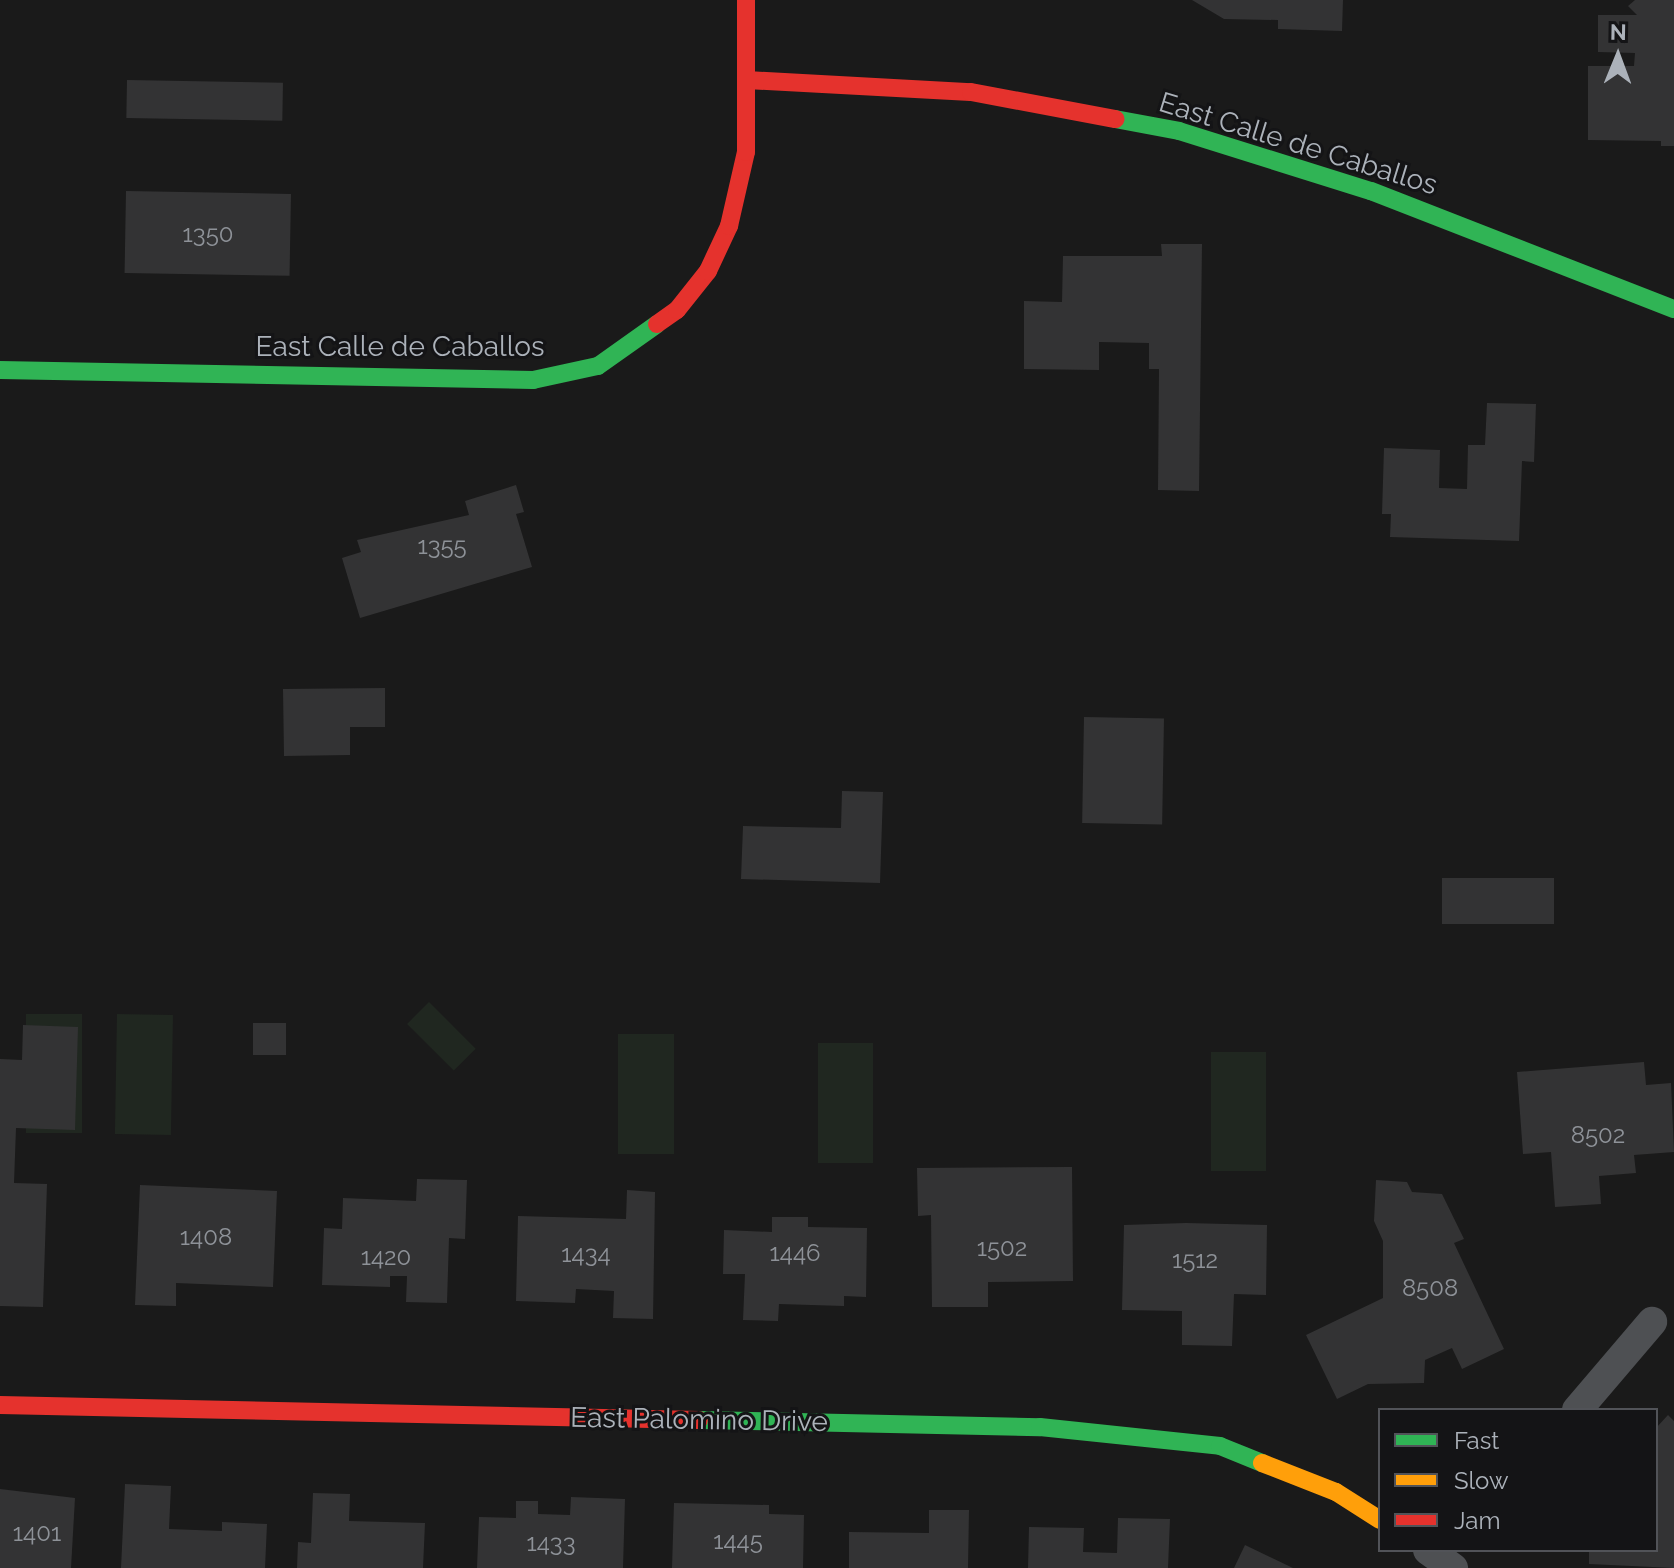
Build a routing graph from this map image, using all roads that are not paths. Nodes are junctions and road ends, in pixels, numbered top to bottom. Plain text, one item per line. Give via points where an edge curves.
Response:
1 (746, 0) edge
2 (747, 80) junction
3 (1674, 309) edge
4 (0, 370) edge
5 (1652, 1322) dead end
6 (0, 1405) edge
7 (1579, 1408) edge
8 (1378, 1519) edge

1 - 2 street, East Calle de Caballos
2 - 3 street, East Calle de Caballos via 971,92 1179,131 1371,191
2 - 4 street, East Calle de Caballos via 746,152 729,226 708,271 677,310 598,366 533,380
5 - 7 street
6 - 8 street, East Palomino Drive via 1040,1427 1220,1446 1336,1492

